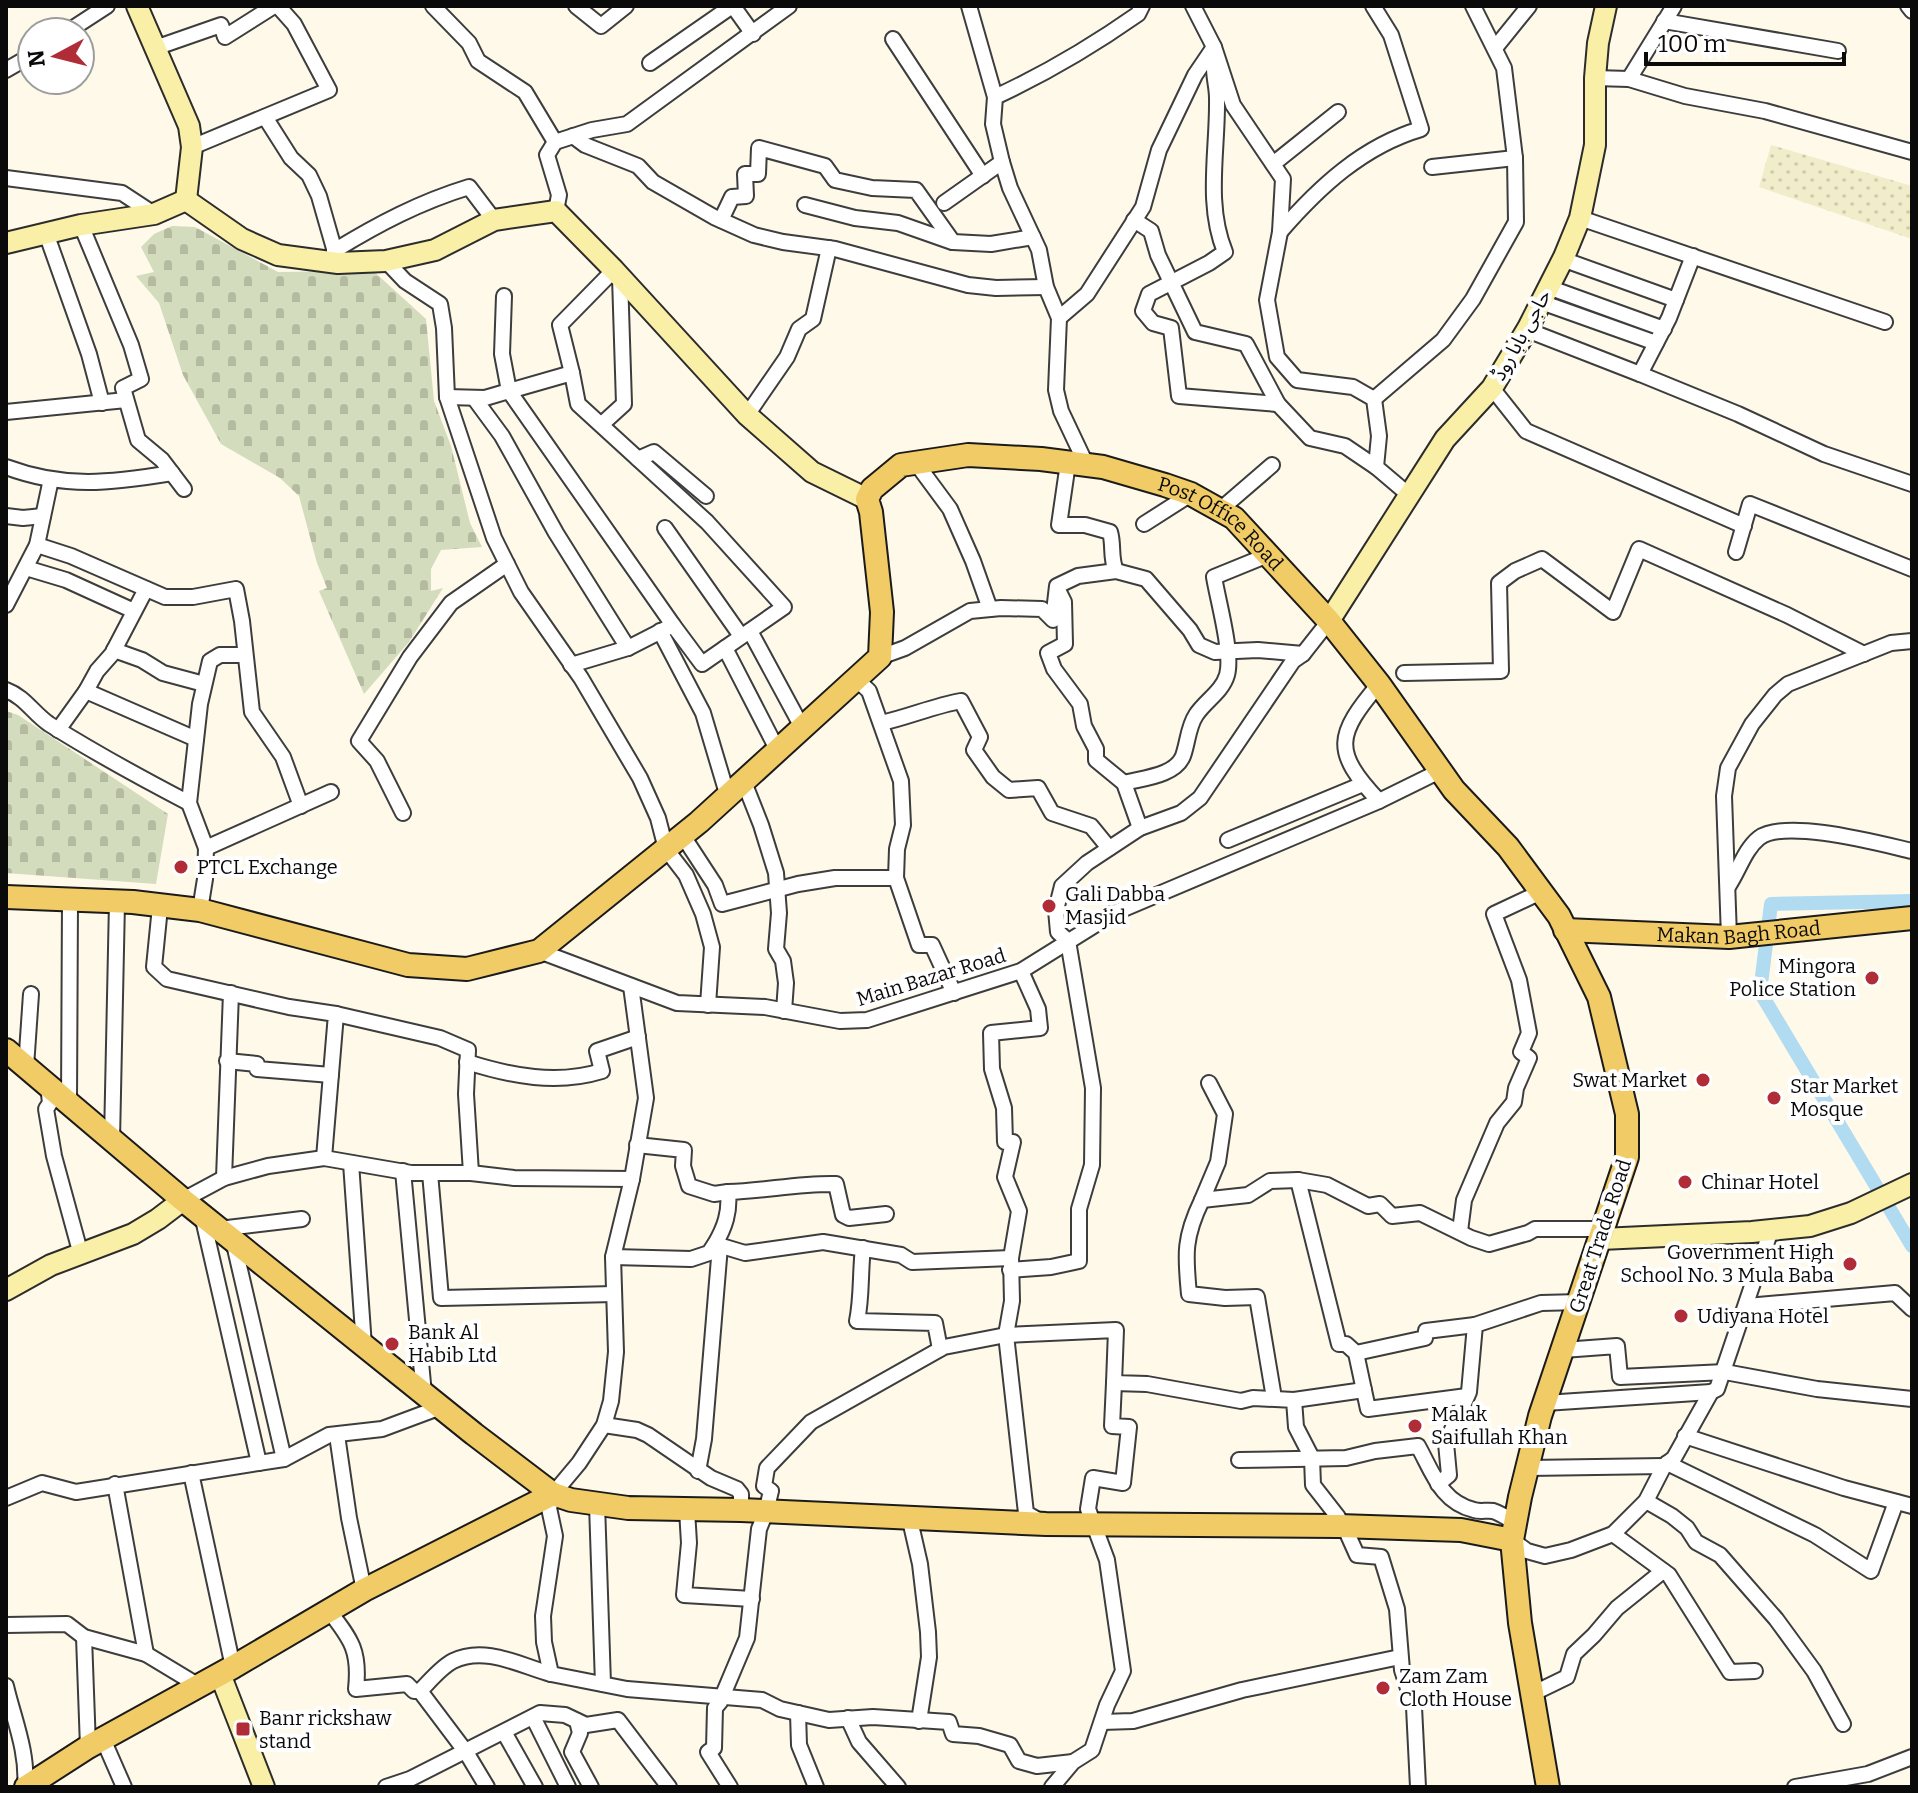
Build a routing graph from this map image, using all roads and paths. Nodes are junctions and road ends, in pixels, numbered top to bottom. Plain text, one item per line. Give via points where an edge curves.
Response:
1 (137, 6) edge
2 (276, 6) edge
3 (433, 6) edge
4 (626, 6) edge
5 (733, 6) edge
6 (789, 6) edge
7 (969, 6) edge
8 (1142, 6) edge
9 (1193, 6) edge
10 (1373, 6) edge
11 (1473, 6) edge
12 (1529, 6) edge
13 (1606, 6) edge
14 (1674, 6) edge
15 (1908, 6) edge
16 (578, 7) edge
17 (1912, 11) edge
18 (1664, 21) junction
19 (753, 34) junction
20 (893, 39) dead end
21 (1214, 47) junction
22 (155, 48) junction
23 (1495, 48) junction
24 (1838, 51) dead end
25 (650, 63) dead end
26 (1595, 78) junction
27 (1629, 79) junction
28 (995, 97) junction
29 (1338, 112) dead end
30 (265, 117) junction
31 (573, 136) junction
32 (555, 142) junction
33 (192, 147) junction
34 (1912, 152) edge
35 (1515, 158) junction
36 (1002, 162) junction
37 (1273, 164) junction
38 (1432, 167) dead end
39 (983, 176) junction
40 (6, 178) edge
41 (186, 200) junction
42 (944, 203) dead end
43 (805, 205) dead end
44 (556, 211) junction
45 (154, 214) junction
46 (1580, 218) junction
47 (494, 220) junction
48 (721, 220) junction
49 (1134, 220) junction
50 (81, 225) junction
51 (1280, 232) junction
52 (46, 233) junction
53 (1033, 237) junction
54 (953, 242) junction
55 (6, 243) edge
56 (829, 248) junction
57 (1693, 256) junction
58 (336, 257) junction
59 (1562, 259) junction
60 (386, 261) junction
61 (617, 273) junction
62 (1171, 284) junction
63 (1046, 287) junction
64 (1545, 294) junction
65 (504, 296) dead end
66 (1676, 300) junction
67 (1059, 318) junction
68 (1885, 322) dead end
69 (1664, 329) junction
70 (1527, 330) junction
71 (1656, 343) junction
72 (572, 373) junction
73 (1640, 374) junction
74 (1492, 388) junction
75 (509, 391) junction
76 (447, 397) junction
77 (474, 398) junction
78 (1374, 399) junction
79 (126, 400) junction
80 (102, 403) junction
81 (1278, 404) junction
82 (6, 412) edge
83 (747, 415) junction
84 (602, 424) junction
85 (638, 459) junction
86 (916, 463) junction
87 (1077, 464) junction
88 (1272, 465) dead end
89 (6, 467) edge
90 (1376, 467) junction
91 (172, 473) junction
92 (51, 479) junction
93 (1912, 484) edge
94 (184, 489) dead end
95 (1191, 494) junction
96 (1409, 495) junction
97 (706, 496) dead end
98 (867, 499) junction
99 (1221, 509) junction
100 (6, 516) edge
101 (43, 516) junction
102 (1144, 524) dead end
103 (1744, 526) junction
104 (665, 528) dead end
105 (37, 545) junction
106 (1736, 552) dead end
107 (1268, 555) junction
108 (507, 564) junction
109 (26, 568) junction
110 (1912, 569) edge
111 (1116, 571) junction
112 (1057, 586) junction
113 (146, 589) junction
114 (7, 601) edge
115 (990, 609) junction
116 (134, 611) junction
117 (1329, 621) junction
118 (667, 628) junction
119 (746, 633) junction
120 (1912, 641) edge
121 (628, 648) junction
122 (725, 648) junction
123 (114, 650) junction
124 (1226, 654) junction
125 (1303, 654) junction
126 (1864, 654) junction
127 (244, 655) junction
128 (880, 657) junction
129 (571, 665) junction
130 (1404, 673) dead end
131 (856, 679) junction
132 (204, 684) junction
133 (1379, 684) junction
134 (6, 690) edge
135 (86, 691) junction
136 (881, 723) junction
137 (803, 729) junction
138 (58, 730) junction
139 (196, 739) junction
140 (778, 751) junction
141 (1440, 771) junction
142 (1124, 783) junction
143 (1363, 784) junction
144 (736, 789) junction
145 (331, 792) dead end
146 (1379, 801) junction
147 (189, 803) junction
148 (301, 806) junction
149 (403, 813) dead end
150 (1140, 828) junction
151 (1228, 840) dead end
152 (675, 842) junction
153 (206, 848) junction
154 (1109, 848) junction
155 (1912, 851) edge
156 (896, 878) junction
157 (1729, 885) junction
158 (778, 890) junction
159 (1541, 892) junction
160 (6, 897) edge
161 (70, 901) junction
162 (117, 902) junction
163 (160, 907) junction
164 (200, 910) junction
165 (1912, 918) edge
166 (1565, 930) junction
167 (1739, 936) junction
168 (1068, 941) junction
169 (539, 951) junction
170 (1021, 971) junction
171 (631, 986) junction
172 (231, 993) junction
173 (954, 993) junction
174 (31, 994) dead end
175 (708, 1005) junction
176 (784, 1011) junction
177 (336, 1014) junction
178 (638, 1037) junction
179 (6, 1050) edge
180 (227, 1061) junction
181 (467, 1062) junction
182 (26, 1067) junction
183 (331, 1075) junction
184 (1209, 1083) dead end
185 (48, 1085) junction
186 (69, 1103) junction
187 (112, 1140) junction
188 (637, 1145) junction
189 (324, 1158) junction
190 (351, 1163) junction
191 (403, 1171) junction
192 (430, 1173) junction
193 (471, 1173) junction
194 (224, 1178) junction
195 (632, 1179) junction
196 (1298, 1180) junction
197 (1912, 1184) edge
198 (728, 1192) junction
199 (183, 1200) junction
200 (1202, 1200) junction
201 (886, 1214) dead end
202 (302, 1219) dead end
203 (218, 1228) junction
204 (1771, 1230) junction
205 (1460, 1231) junction
206 (1603, 1234) junction
207 (717, 1245) junction
208 (863, 1248) junction
209 (81, 1255) junction
210 (613, 1257) junction
211 (1010, 1264) junction
212 (6, 1290) edge
213 (614, 1294) junction
214 (1580, 1302) junction
215 (1747, 1306) junction
216 (1912, 1309) edge
217 (1475, 1325) junction
218 (1006, 1335) junction
219 (364, 1346) junction
220 (940, 1349) junction
221 (1563, 1350) junction
222 (1356, 1353) junction
223 (1725, 1372) junction
224 (1114, 1383) junction
225 (1364, 1390) junction
226 (1711, 1392) junction
227 (1467, 1396) junction
228 (1274, 1398) junction
229 (1912, 1399) edge
230 (432, 1400) junction
231 (1294, 1400) junction
232 (1545, 1403) junction
233 (604, 1425) junction
234 (337, 1435) junction
235 (1685, 1436) junction
236 (1312, 1458) junction
237 (284, 1459) junction
238 (1239, 1460) dead end
239 (259, 1463) junction
240 (1665, 1465) junction
241 (1528, 1468) junction
242 (698, 1471) junction
243 (191, 1473) junction
244 (115, 1484) junction
245 (1438, 1484) junction
246 (553, 1494) junction
247 (6, 1498) edge
248 (1646, 1501) junction
249 (1896, 1502) junction
250 (597, 1504) junction
251 (1912, 1506) edge
252 (687, 1510) junction
253 (741, 1510) junction
254 (766, 1512) junction
255 (909, 1516) junction
256 (1046, 1524) junction
257 (1094, 1524) junction
258 (1342, 1526) junction
259 (1514, 1532) junction
260 (1613, 1534) junction
261 (1663, 1571) junction
262 (364, 1590) junction
263 (752, 1599) junction
264 (329, 1611) junction
265 (6, 1625) edge
266 (84, 1637) junction
267 (146, 1654) junction
268 (1400, 1657) junction
269 (227, 1670) junction
270 (1755, 1671) dead end
271 (551, 1674) junction
272 (603, 1684) junction
273 (6, 1686) edge
274 (199, 1686) junction
275 (420, 1691) junction
276 (1532, 1694) junction
277 (723, 1696) junction
278 (798, 1713) junction
279 (533, 1717) junction
280 (848, 1718) junction
281 (577, 1721) junction
282 (919, 1721) junction
283 (1102, 1722) junction
284 (1843, 1724) dead end
285 (504, 1732) junction
286 (95, 1743) junction
287 (466, 1752) junction
288 (1912, 1757) edge
289 (1073, 1762) junction
290 (420, 1781) edge
291 (26, 1787) edge
292 (124, 1787) edge
293 (264, 1787) edge
294 (386, 1787) edge
295 (487, 1787) edge
296 (535, 1787) edge
297 (568, 1787) edge
298 (591, 1787) edge
299 (669, 1787) edge
300 (730, 1787) edge
301 (816, 1787) edge
302 (898, 1787) edge
303 (1052, 1787) edge
304 (1418, 1787) edge
305 (1548, 1787) edge
306 (1795, 1787) edge

1 - 22 main road
2 - 22 street via 225,37 221,25
2 - 30 street via 294,24 329,90
3 - 32 street via 469,43 478,61 525,92
4 - 16 street via 601,26
5 - 19 street
5 - 25 street
6 - 19 street
7 - 28 street
8 - 28 street via 1083,52
9 - 21 street
10 - 51 street via 1391,35 1421,129 1369,151 1311,197
11 - 23 street
12 - 23 street
13 - 26 main road, حاجی بابا روڈ
14 - 18 street
15 - 17 street
18 - 24 street
18 - 27 street
19 - 31 street via 627,124
20 - 39 street
21 - 37 street via 1233,105
21 - 49 street via 1159,150 1143,207
21 - 62 street via 1214,198 1225,252
22 - 33 main road via 189,126
23 - 35 street via 1504,68
26 - 27 street
26 - 46 main road, حاجی بابا روڈ via 1595,145
27 - 34 street
28 - 36 street via 993,124
29 - 37 street
30 - 33 street
30 - 58 street via 291,158 309,175
31 - 32 street
31 - 48 street via 638,166 653,182
32 - 44 street via 547,155 559,195
33 - 41 main road
35 - 38 street
35 - 78 street via 1516,222 1473,299 1443,340
36 - 39 street
36 - 53 street
37 - 51 street via 1283,179
39 - 42 street
40 - 45 street via 122,193
41 - 45 main road
41 - 58 main road via 242,239 278,255
43 - 54 street via 898,223
44 - 47 main road
44 - 61 main road
45 - 50 main road
46 - 57 street
46 - 59 main road, حاجی بابا روڈ
47 - 58 street via 469,187 387,218
47 - 60 main road via 435,250
48 - 54 street via 732,197 746,196 745,174 758,174 759,148 825,166 835,180 916,190
48 - 56 street via 754,235
49 - 62 street via 1151,231
49 - 67 street via 1087,294
50 - 52 main road
50 - 79 street via 141,379 123,388
51 - 78 street via 1267,300 1277,357 1297,380 1353,387
52 - 55 main road
52 - 80 street
53 - 54 street via 991,244
53 - 63 street
56 - 63 street via 968,285
56 - 83 street via 813,319 799,329 787,357
57 - 66 street
57 - 68 street
58 - 60 main road
59 - 64 main road, حاجی بابا روڈ
59 - 66 street
60 - 76 street via 440,304
61 - 72 street via 560,325
61 - 83 main road
61 - 84 street via 624,404
62 - 81 street via 1195,332 1246,344
62 - 81 street via 1149,294 1143,311 1153,323 1171,328 1179,396
63 - 67 street
64 - 69 street
64 - 70 main road, حاجی بابا روڈ
64 - 71 street
65 - 75 street via 502,354
66 - 69 street
67 - 87 street via 1056,390
69 - 71 street
70 - 73 street
70 - 74 main road, حاجی بابا روڈ
71 - 73 street
72 - 75 street
72 - 84 street via 578,404
73 - 93 street via 1824,454
74 - 96 main road, حاجی بابا روڈ via 1445,439
74 - 103 street via 1526,431
75 - 77 street
75 - 118 street
76 - 77 street
76 - 108 street
77 - 121 street
78 - 90 street
79 - 80 street
79 - 91 street via 138,440
80 - 82 street
81 - 90 street via 1310,438 1345,446
83 - 98 main road via 812,472
84 - 85 street
85 - 97 street via 654,452
85 - 119 street via 707,522 784,607
86 - 87 main road, Post Office Road via 968,455
86 - 98 main road, Post Office Road via 901,465
86 - 115 street via 950,509
87 - 95 main road, Post Office Road
87 - 111 street via 1059,525 1110,532
88 - 99 street
89 - 92 street
90 - 96 street
91 - 92 street via 120,482
91 - 94 street
92 - 101 street
95 - 99 main road, Post Office Road
95 - 102 street
96 - 117 main road, حاجی بابا روڈ
98 - 128 main road via 882,612
99 - 107 main road, Post Office Road
100 - 101 street
101 - 105 street
103 - 106 street
103 - 110 street via 1750,504
104 - 119 street
105 - 109 street
105 - 113 street
107 - 117 main road, Post Office Road
107 - 124 street via 1214,577
108 - 129 street
108 - 149 street via 451,603 410,657 359,741 377,761
109 - 114 street
109 - 116 street
111 - 112 street via 1078,576
111 - 124 street via 1146,579 1199,645
112 - 115 street via 1053,620 1042,609
112 - 142 street via 1064,602 1065,644 1048,653 1080,704 1096,760
113 - 116 street
113 - 127 street via 165,597 193,597 236,589
115 - 128 street via 970,611
116 - 123 street
117 - 125 street
117 - 133 main road, Great Trade Road
118 - 121 street
118 - 122 street via 702,664
118 - 144 street
119 - 122 street
119 - 137 street
120 - 126 street
121 - 129 street
122 - 140 street
123 - 132 street via 163,673
123 - 135 street
124 - 125 street
124 - 142 street via 1227,675 1197,714 1183,758 1172,770
125 - 150 street via 1293,661 1200,798 1181,813
126 - 130 street via 1639,549 1613,612 1542,559 1499,583 1501,671
126 - 157 street via 1788,684 1752,724 1728,768 1724,796
127 - 132 street via 220,655 210,661
127 - 148 street via 252,712 283,757
128 - 131 main road
129 - 152 street
131 - 136 street via 869,691
131 - 137 main road
132 - 139 street
133 - 141 main road, Great Trade Road
133 - 143 street via 1346,732 1345,756
134 - 138 street via 18,694
135 - 138 street
135 - 139 street
136 - 154 street via 961,701 980,737 974,750 993,777 1009,790 1038,788 1052,813 1091,826
136 - 156 street via 904,807
137 - 140 main road
138 - 147 street
139 - 147 street
140 - 144 main road
141 - 146 street, Main Bazar Road
141 - 159 main road, Great Trade Road
142 - 150 street
143 - 146 street
143 - 151 street
144 - 152 main road
144 - 158 street via 769,849
145 - 148 street
146 - 168 street, Main Bazar Road via 1145,899
147 - 153 street
148 - 153 street
150 - 154 street
152 - 158 street via 715,885 722,904
152 - 169 main road
152 - 175 street via 712,947
153 - 164 street
154 - 168 street via 1062,886 1058,932
155 - 157 street via 1842,834 1761,836
156 - 158 street via 835,878
156 - 173 street via 919,945 932,945
157 - 167 street
158 - 176 street via 776,949 786,983
159 - 166 main road, Great Trade Road
159 - 205 street via 1494,914 1519,980 1529,1033 1521,1052 1529,1058 1514,1102 1497,1123 1464,1200
160 - 161 main road
161 - 162 main road
161 - 186 street
162 - 163 main road
162 - 187 street
163 - 164 main road
163 - 172 street via 154,967 167,979
164 - 169 main road via 408,965 467,969
165 - 167 main road, Makan Bagh Road
166 - 167 main road, Makan Bagh Road
166 - 206 main road, Great Trade Road via 1599,997 1627,1114 1627,1157
168 - 170 street, Main Bazar Road
168 - 211 street via 1093,1088 1092,1165 1079,1209 1079,1261 1051,1267
169 - 171 street, Main Bazar Road
170 - 173 street, Main Bazar Road
170 - 211 street via 1038,1009 1040,1028 991,1033 1005,1142 1013,1142 1005,1177 1019,1211
171 - 175 street, Main Bazar Road via 677,1003
171 - 178 street
172 - 177 street
172 - 180 street
173 - 176 street, Main Bazar Road via 867,1020
174 - 182 street
175 - 176 street, Main Bazar Road
177 - 181 street via 440,1038 468,1050
177 - 183 street
178 - 181 street via 597,1051 602,1071 581,1077 503,1073
178 - 188 street via 646,1098
179 - 182 main road
180 - 183 street
180 - 194 street
181 - 193 street
182 - 185 main road
183 - 189 street
184 - 200 street via 1225,1114 1218,1162
185 - 186 main road
185 - 209 street via 46,1109 54,1156
186 - 187 main road
187 - 199 main road
188 - 195 street
188 - 198 street via 684,1150 689,1186 714,1194
189 - 190 street
189 - 194 street
190 - 191 street
190 - 219 street
191 - 192 street
191 - 230 street
192 - 193 street
192 - 213 street via 441,1298
193 - 195 street
194 - 199 street
195 - 210 street
196 - 200 street via 1270,1181 1248,1195
196 - 205 street via 1327,1185 1368,1206 1380,1204 1392,1216 1420,1213
196 - 222 street via 1339,1344
197 - 204 main road via 1851,1213 1810,1226
198 - 201 street via 836,1184 843,1215
198 - 207 street
199 - 203 main road
199 - 209 main road via 133,1234
200 - 228 street via 1185,1250 1189,1294 1257,1297
202 - 203 street
203 - 219 main road
203 - 237 street
203 - 239 street
204 - 206 main road
204 - 215 street
205 - 206 street via 1489,1244 1535,1229
206 - 214 main road, Great Trade Road
207 - 208 street via 745,1253 823,1242
207 - 210 street via 691,1259
207 - 242 street
208 - 211 street via 912,1262
208 - 220 street via 857,1321 935,1323
209 - 212 main road
210 - 213 street
211 - 218 street via 1012,1301
213 - 233 street via 616,1352
214 - 217 street via 1541,1303
214 - 221 main road, Great Trade Road
215 - 216 street via 1895,1293
215 - 223 street
217 - 222 street via 1426,1331 1425,1338
217 - 227 street
218 - 220 street
218 - 224 street via 1116,1330
218 - 256 street via 1026,1513
219 - 230 main road
220 - 254 street via 811,1422 767,1468 764,1486 771,1491
221 - 223 street via 1617,1346 1620,1377
221 - 232 main road, Great Trade Road
222 - 225 street
223 - 226 street
223 - 229 street
224 - 228 street via 1241,1401
224 - 257 street via 1112,1426 1129,1427 1123,1483 1093,1478 1088,1509
225 - 227 street via 1368,1409
225 - 231 street
226 - 232 street
226 - 235 street
227 - 245 street via 1446,1443 1449,1475
228 - 231 street
230 - 234 street via 382,1429
230 - 246 main road
231 - 236 street via 1296,1427
232 - 241 main road, Great Trade Road
233 - 242 street via 648,1435
233 - 246 street
234 - 237 street
234 - 262 street
235 - 240 street
235 - 249 street
236 - 238 street
236 - 245 street via 1418,1446
236 - 258 street via 1313,1485
237 - 239 street
239 - 243 street
240 - 241 street
240 - 248 street
240 - 249 street via 1815,1535 1871,1571
241 - 259 main road, Great Trade Road
242 - 253 street via 737,1489
243 - 244 street
243 - 269 street
244 - 247 street via 76,1492 42,1483
244 - 267 street
245 - 259 street via 1458,1505 1494,1511
246 - 250 main road
246 - 262 main road
246 - 271 street via 549,1508 555,1536 543,1616
248 - 260 street
248 - 284 street via 1720,1555 1814,1671
249 - 251 street
250 - 252 main road
250 - 272 street
252 - 253 main road
252 - 263 street via 684,1595
253 - 254 main road
254 - 255 main road
254 - 263 street via 759,1529
255 - 256 main road
255 - 282 street via 928,1632
256 - 257 main road
257 - 258 main road
257 - 283 street via 1107,1560 1123,1671
258 - 259 main road
258 - 268 street via 1357,1555 1381,1557 1397,1609
259 - 260 street via 1527,1551 1545,1556
259 - 276 main road, Great Trade Road via 1520,1623
260 - 261 street
261 - 270 street via 1730,1672
261 - 276 street via 1617,1608 1574,1654 1567,1677
262 - 264 main road
263 - 277 street via 747,1638
264 - 269 main road
264 - 275 street via 357,1655 356,1689 407,1684
265 - 266 street via 67,1624
266 - 267 street
266 - 286 street
267 - 274 street
268 - 283 street via 1242,1690 1133,1721
268 - 304 street via 1414,1707
269 - 274 main road
269 - 293 main road
271 - 272 street
271 - 275 street via 500,1657 473,1655 452,1661
272 - 277 street
273 - 291 street via 20,1732
274 - 286 main road
275 - 287 street
276 - 305 main road, Great Trade Road
277 - 278 street via 762,1700
277 - 300 street via 715,1708 714,1748 708,1752
278 - 280 street
278 - 301 street via 799,1745
279 - 281 street via 565,1715
279 - 285 street
279 - 297 street
280 - 282 street
280 - 302 street via 859,1742
281 - 298 street via 580,1733 572,1752
281 - 299 street via 586,1725 618,1720
282 - 289 street via 949,1722 953,1734 1010,1745 1019,1761 1037,1766
283 - 289 street via 1092,1750
285 - 287 street
285 - 296 street
286 - 291 main road
286 - 292 street
287 - 290 street
287 - 295 street
288 - 306 street via 1868,1774
289 - 303 street
290 - 294 street

